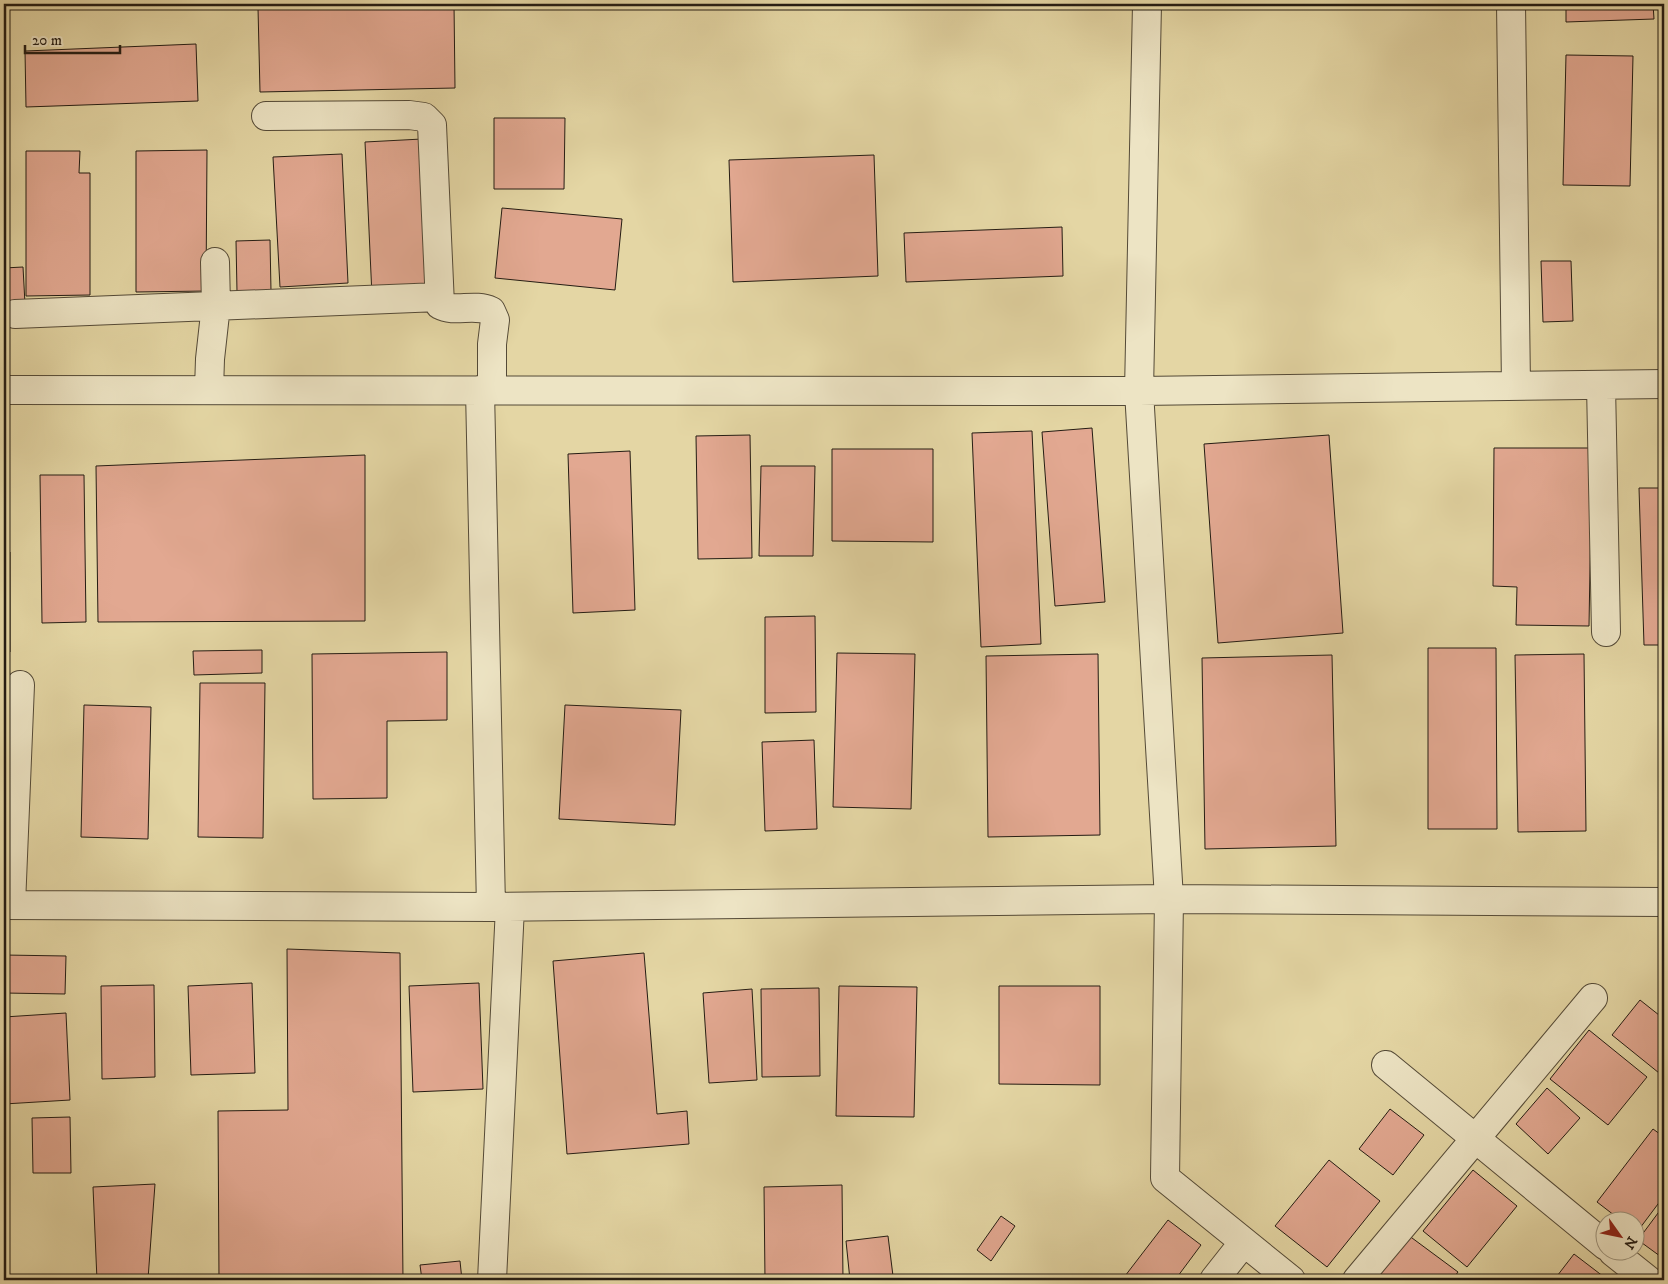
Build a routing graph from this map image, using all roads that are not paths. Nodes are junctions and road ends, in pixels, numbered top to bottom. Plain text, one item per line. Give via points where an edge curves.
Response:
1 (1147, 4) edge
2 (1510, 4) edge
3 (266, 116) dead end
4 (215, 262) dead end
5 (440, 297) junction
6 (216, 305) junction
7 (15, 314) dead end
8 (1664, 384) edge
9 (1601, 385) junction
10 (1516, 386) junction
11 (4, 390) edge
12 (209, 390) junction
13 (486, 390) junction
14 (1140, 391) junction
15 (1606, 632) dead end
16 (20, 685) dead end
17 (1169, 899) junction
18 (1664, 902) edge
19 (7, 905) edge
20 (500, 907) junction
21 (1593, 998) dead end
22 (1386, 1065) dead end
23 (1475, 1138) junction
24 (1596, 1238) edge
25 (1244, 1242) junction
26 (1626, 1262) edge
27 (492, 1280) edge
28 (1214, 1280) edge
29 (1291, 1280) edge
30 (1357, 1280) edge
31 (1648, 1280) edge

1 - 14 street
2 - 10 street
3 - 5 street via 409,114 424,117 432,125
4 - 6 street
5 - 6 street
5 - 13 street via 440,305 446,308 482,307 491,311 495,320
6 - 7 street
6 - 12 street
8 - 9 street
9 - 10 street
9 - 15 street
10 - 14 street
11 - 12 street
12 - 13 street
13 - 14 street
13 - 20 street
14 - 17 street
16 - 19 street
17 - 18 street
17 - 20 street
17 - 25 street via 1165,1178
19 - 20 street
20 - 27 street
21 - 23 street
22 - 23 street
23 - 24 street
23 - 30 street
25 - 28 street
25 - 29 street
26 - 31 street

